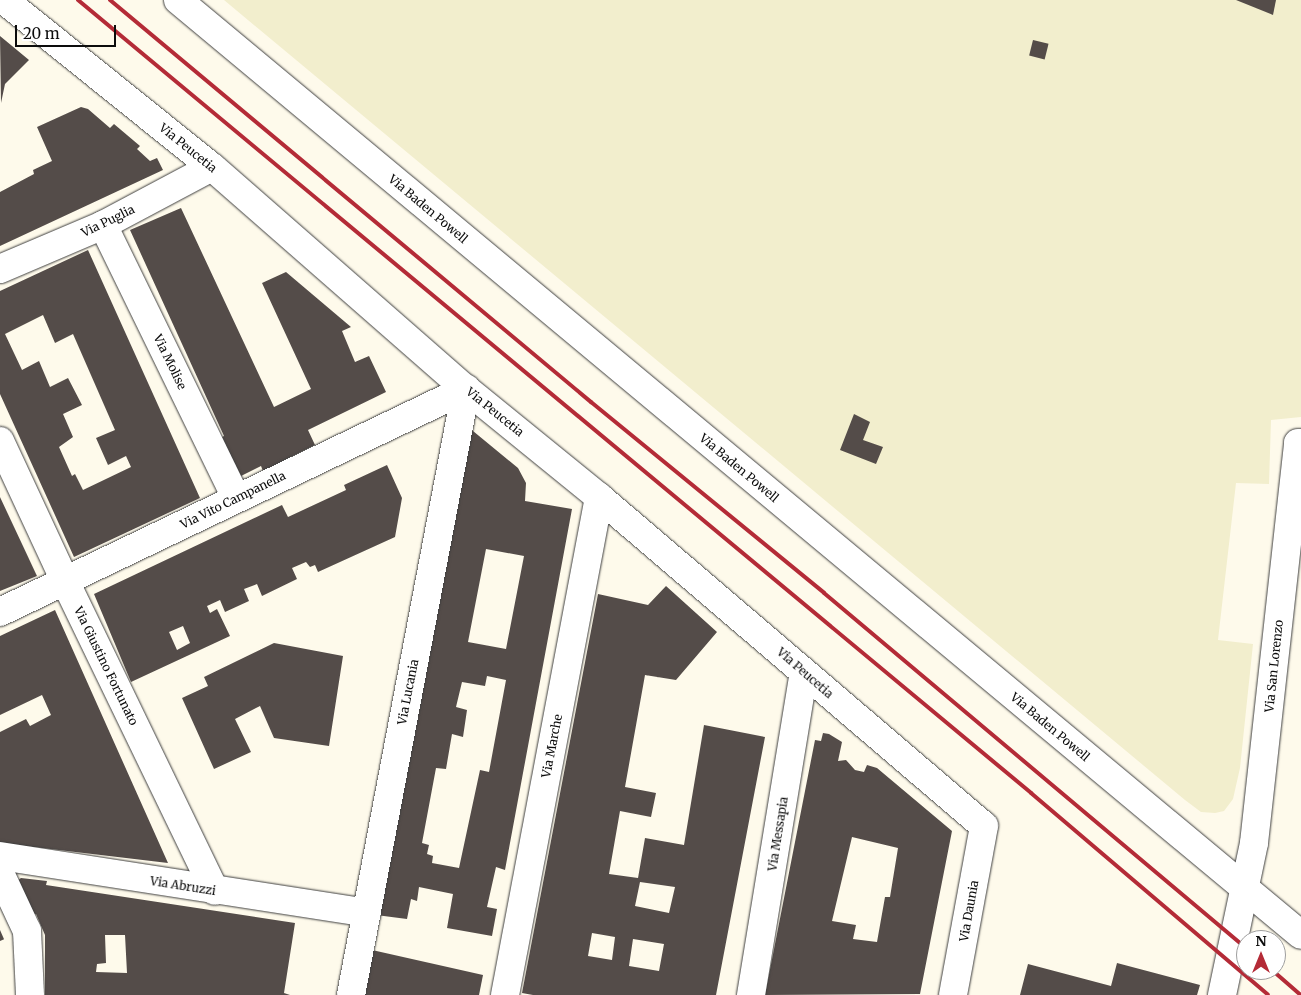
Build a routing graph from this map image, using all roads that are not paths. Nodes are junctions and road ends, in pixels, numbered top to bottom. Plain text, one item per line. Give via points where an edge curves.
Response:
1 (4, 0) edge
2 (178, 0) edge
3 (212, 166) junction
4 (103, 225) junction
5 (0, 270) edge
6 (466, 389) junction
7 (0, 441) edge
8 (1301, 443) edge
9 (599, 497) junction
10 (236, 498) junction
11 (65, 581) junction
12 (0, 612) edge
13 (804, 672) junction
14 (984, 826) joint
15 (0, 856) edge
16 (0, 873) edge
17 (1246, 890) junction
18 (215, 891) junction
19 (366, 913) junction
20 (1301, 935) edge
21 (30, 995) edge
22 (351, 995) edge
23 (505, 995) edge
24 (751, 995) edge
25 (953, 995) edge
26 (1222, 995) edge

1 - 3 street, Via Peucetia
2 - 17 street, Via Baden Powell
3 - 4 street, Via Puglia
3 - 6 street, Via Peucetia
4 - 5 street, Via Puglia
4 - 10 street, Via Molise
6 - 9 street, Via Peucetia
6 - 10 street, Via Vito Campanella
6 - 19 street, Via Lucania
7 - 11 street, Via Giustino Fortunato
8 - 17 street, Via San Lorenzo via 1298,443 1254,843
9 - 13 street, Via Peucetia
9 - 23 street, Via Marche
10 - 11 street, Via Vito Campanella
11 - 12 street, Via Vito Campanella
11 - 18 street, Via Giustino Fortunato
13 - 14 street, Via Peucetia
13 - 24 street, Via Messapia
14 - 25 street, Via Daunia
15 - 18 street, Via Abruzzi
16 - 21 street via 27,931
17 - 20 street, Via Baden Powell
17 - 26 street, Via San Lorenzo
18 - 19 street, Via Abruzzi
19 - 22 street, Via Lucania

